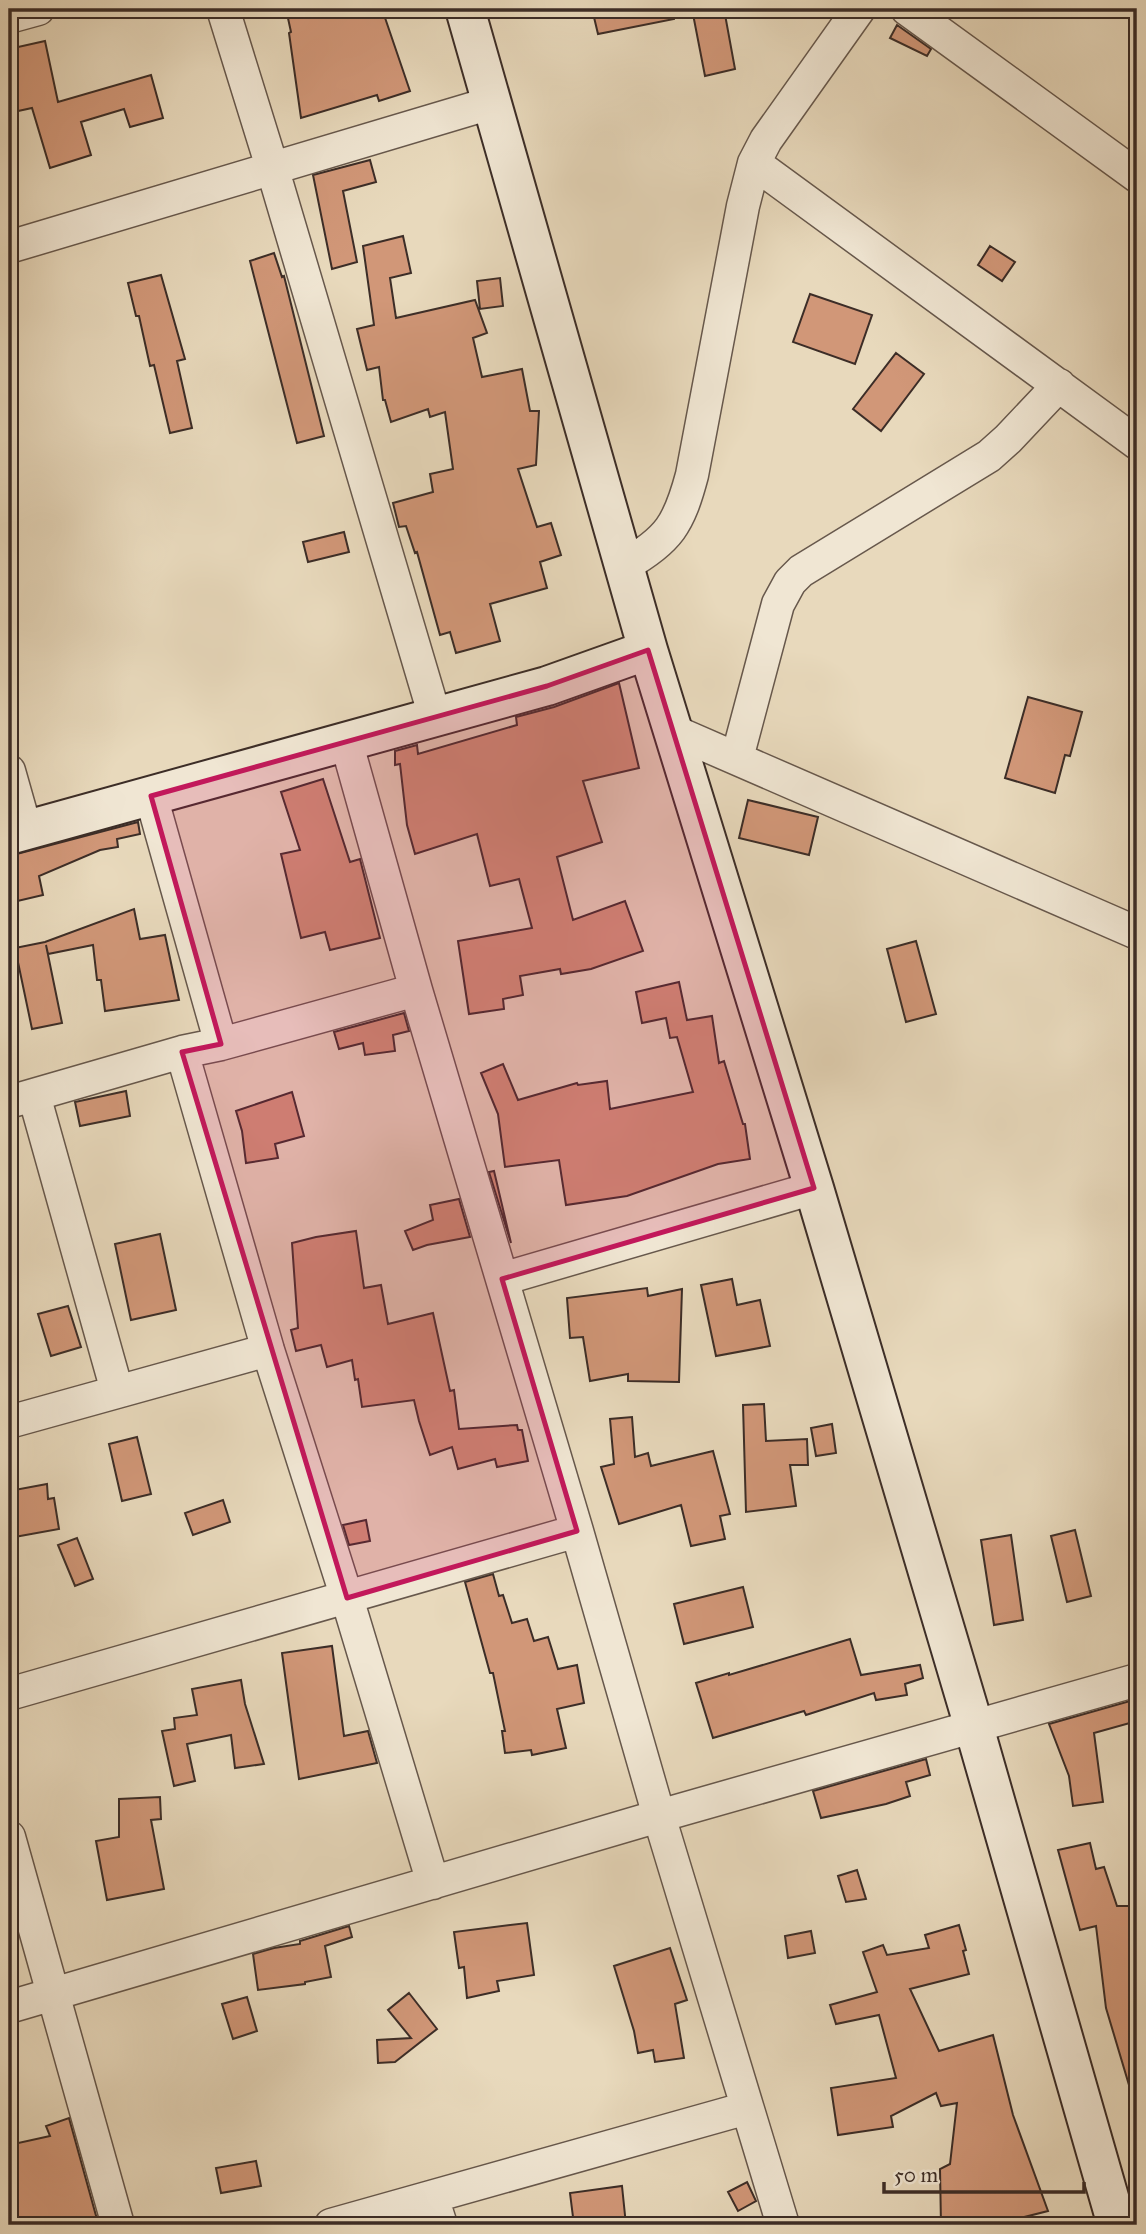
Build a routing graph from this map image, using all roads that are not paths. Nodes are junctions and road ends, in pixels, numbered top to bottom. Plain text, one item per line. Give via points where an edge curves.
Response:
1 (223, 9) edge
2 (465, 9) edge
3 (859, 9) edge
4 (907, 9) edge
5 (491, 103) junction
6 (754, 163) junction
7 (272, 167) junction
8 (1137, 176) edge
9 (9, 247) edge
10 (1059, 385) junction
11 (1137, 443) edge
12 (625, 565) junction
13 (648, 650) junction
14 (435, 717) junction
15 (673, 731) junction
16 (346, 741) junction
17 (737, 758) junction
18 (9, 771) edge
19 (151, 796) junction
20 (17, 833) edge
21 (1137, 933) edge
22 (416, 990) junction
23 (221, 1044) junction
24 (182, 1052) junction
25 (21, 1098) edge
26 (814, 1188) junction
27 (502, 1279) junction
28 (268, 1350) junction
29 (117, 1391) junction
30 (9, 1422) edge
31 (577, 1531) junction
32 (347, 1598) junction
33 (1137, 1680) edge
34 (9, 1694) edge
35 (974, 1727) junction
36 (659, 1816) junction
37 (9, 1837) edge
38 (433, 1882) junction
39 (53, 1994) junction
40 (9, 2007) edge
41 (747, 2108) junction
42 (436, 2211) edge
43 (118, 2225) edge
44 (331, 2225) edge
45 (783, 2225) edge
46 (1116, 2225) edge

1 - 7 street
2 - 5 street
3 - 6 street
4 - 8 street
5 - 7 street
5 - 12 street
6 - 10 street
6 - 12 street via 684,505 670,531 653,549
7 - 9 street
7 - 14 street
10 - 11 street
10 - 17 street via 989,456 801,570 790,582 778,604
12 - 13 street
13 - 14 street via 547,686
13 - 15 street
14 - 16 street
15 - 17 street
15 - 26 street
16 - 19 street
16 - 22 street
17 - 21 street
18 - 20 street
19 - 20 street
19 - 23 street
22 - 23 street
22 - 27 street
23 - 24 street
24 - 25 street
24 - 28 street
25 - 29 street
26 - 27 street
26 - 35 street
27 - 31 street
28 - 29 street
28 - 32 street
29 - 30 street
31 - 32 street
31 - 36 street
32 - 34 street
32 - 38 street
33 - 35 street
35 - 36 street
35 - 46 street
36 - 38 street
36 - 41 street
37 - 39 street
38 - 39 street
39 - 40 street
39 - 43 street
41 - 42 street
41 - 45 street
42 - 44 street

